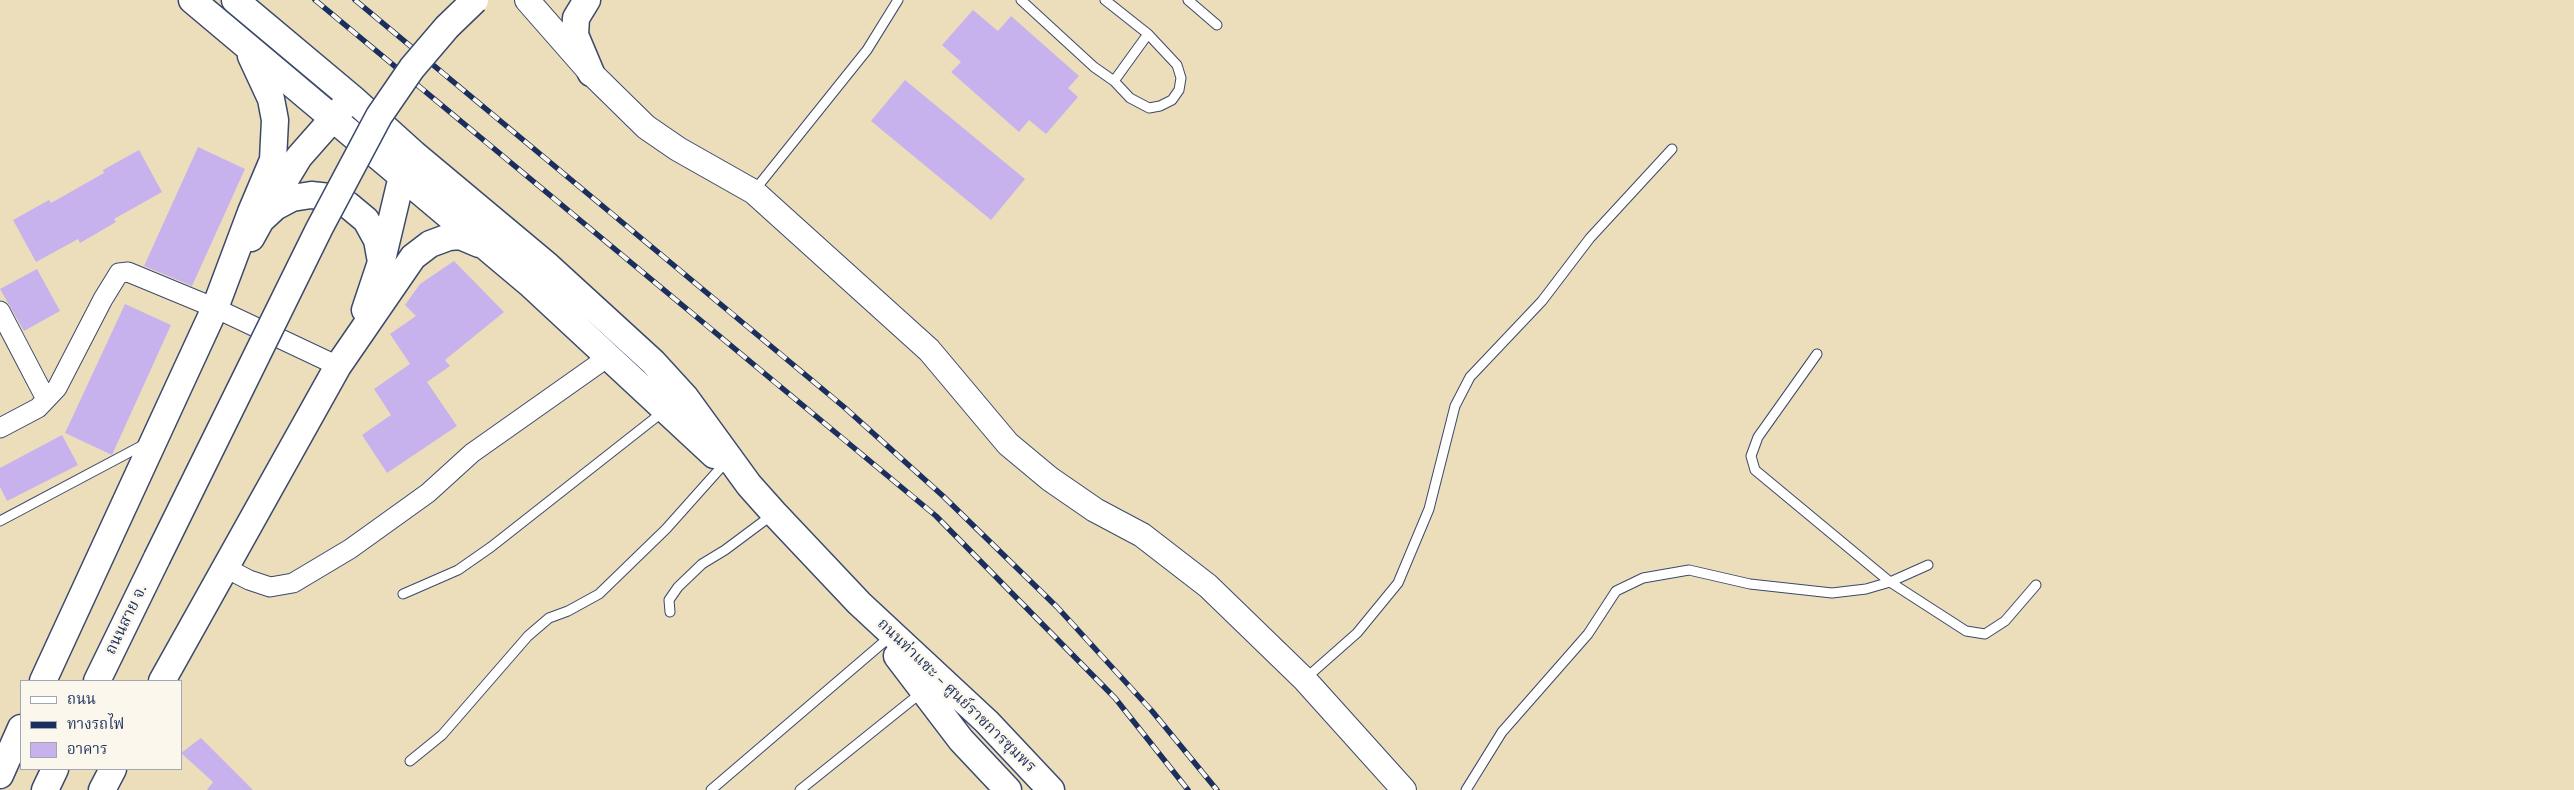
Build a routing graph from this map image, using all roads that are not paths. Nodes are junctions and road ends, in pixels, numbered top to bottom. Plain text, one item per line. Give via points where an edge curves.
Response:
1 (192, 0) edge
2 (235, 0) edge
3 (474, 0) edge
4 (527, 0) edge
5 (587, 0) edge
6 (898, 0) edge
7 (1021, 0) edge
8 (1105, 0) edge
9 (1188, 0) edge
10 (1217, 25) dead end
11 (1148, 34) junction
12 (244, 44) junction
13 (591, 73) junction
14 (1114, 81) junction
15 (352, 98) junction
16 (332, 118) junction
17 (1672, 149) dead end
18 (408, 165) junction
19 (754, 192) junction
20 (261, 220) junction
21 (484, 246) junction
22 (381, 262) junction
23 (215, 308) junction
24 (0, 311) edge
25 (1817, 354) dead end
26 (608, 357) junction
27 (338, 366) junction
28 (46, 399) junction
29 (664, 410) junction
30 (0, 428) edge
31 (154, 439) junction
32 (724, 464) junction
33 (749, 485) junction
34 (774, 513) junction
35 (0, 522) edge
36 (1928, 565) dead end
37 (226, 568) junction
38 (1890, 582) junction
39 (2036, 585) dead end
40 (403, 594) dead end
41 (859, 603) junction
42 (670, 612) dead end
43 (885, 641) junction
44 (43, 680) edge
45 (98, 680) edge
46 (163, 680) edge
47 (1305, 680) junction
48 (924, 691) junction
49 (20, 730) edge
50 (410, 761) dead end
51 (55, 770) edge
52 (112, 770) edge
53 (0, 775) edge
54 (45, 790) edge
55 (102, 790) edge
56 (711, 790) edge
57 (800, 790) edge
58 (1008, 790) edge
59 (1051, 790) edge
60 (1404, 790) edge
61 (1466, 790) edge

1 - 12 main road
2 - 15 main road
3 - 45 main road, ถนนสาย จ., bridge via 412,68 379,116 319,229
4 - 13 street
5 - 13 main road via 576,18 575,35
6 - 19 lane via 867,50
7 - 14 lane via 1094,67
8 - 11 lane
9 - 10 lane
11 - 14 lane
11 - 14 lane via 1178,65 1179,90 1172,100 1149,108 1130,98
12 - 16 main road
12 - 23 main road via 271,99 275,120 273,160
13 - 19 street via 646,127
15 - 16 main road
15 - 18 main road
16 - 18 main road
16 - 20 main road via 299,157
17 - 47 lane via 1590,238 1542,301 1470,376 1455,406 1429,509 1398,584 1357,633
18 - 21 main road
18 - 22 main road
18 - 33 main road via 548,266 653,362 685,397
19 - 47 street via 929,350 1008,444 1050,479 1174,558 1208,586
20 - 22 main road via 292,198 330,197 348,205 366,220 377,240
20 - 23 main road
21 - 26 main road
21 - 27 main road via 460,236 449,237 430,244 413,257
22 - 27 main road via 376,285
23 - 27 street
23 - 28 street via 128,272 119,273 57,388
23 - 31 main road
24 - 28 street
25 - 38 lane via 1758,436 1751,456 1755,470
26 - 29 main road
26 - 37 street via 472,454 428,493 350,549 293,583 270,587
27 - 37 main road
28 - 30 street via 38,408
29 - 32 main road
29 - 40 lane via 491,547 458,570
31 - 35 lane
31 - 44 main road
32 - 33 main road
32 - 50 lane via 666,529 599,594 549,618 528,636 442,735
33 - 34 main road, ถนนท่าแซะ - ศูนย์ราชการชุมพร
34 - 41 main road, ถนนท่าแซะ - ศูนย์ราชการชุมพร
34 - 42 lane via 690,575 669,600
36 - 38 lane
37 - 46 main road
38 - 39 lane via 1966,631 1985,634 2005,621
38 - 61 lane via 1866,589 1832,592 1750,584 1689,570 1643,578 1616,591 1588,634 1502,732
41 - 43 main road, ถนนท่าแซะ - ศูนย์ราชการชุมพร
41 - 59 main road, ถนนท่าแซะ - ศูนย์ราชการชุมพร via 987,722
43 - 48 main road, ถนนท่าแซะ - ศูนย์ราชการชุมพร
43 - 56 lane
47 - 60 street
48 - 57 lane
48 - 58 main road, ถนนท่าแซะ - ศูนย์ราชการชุมพร via 961,740
49 - 53 main road
51 - 54 main road
52 - 55 main road

